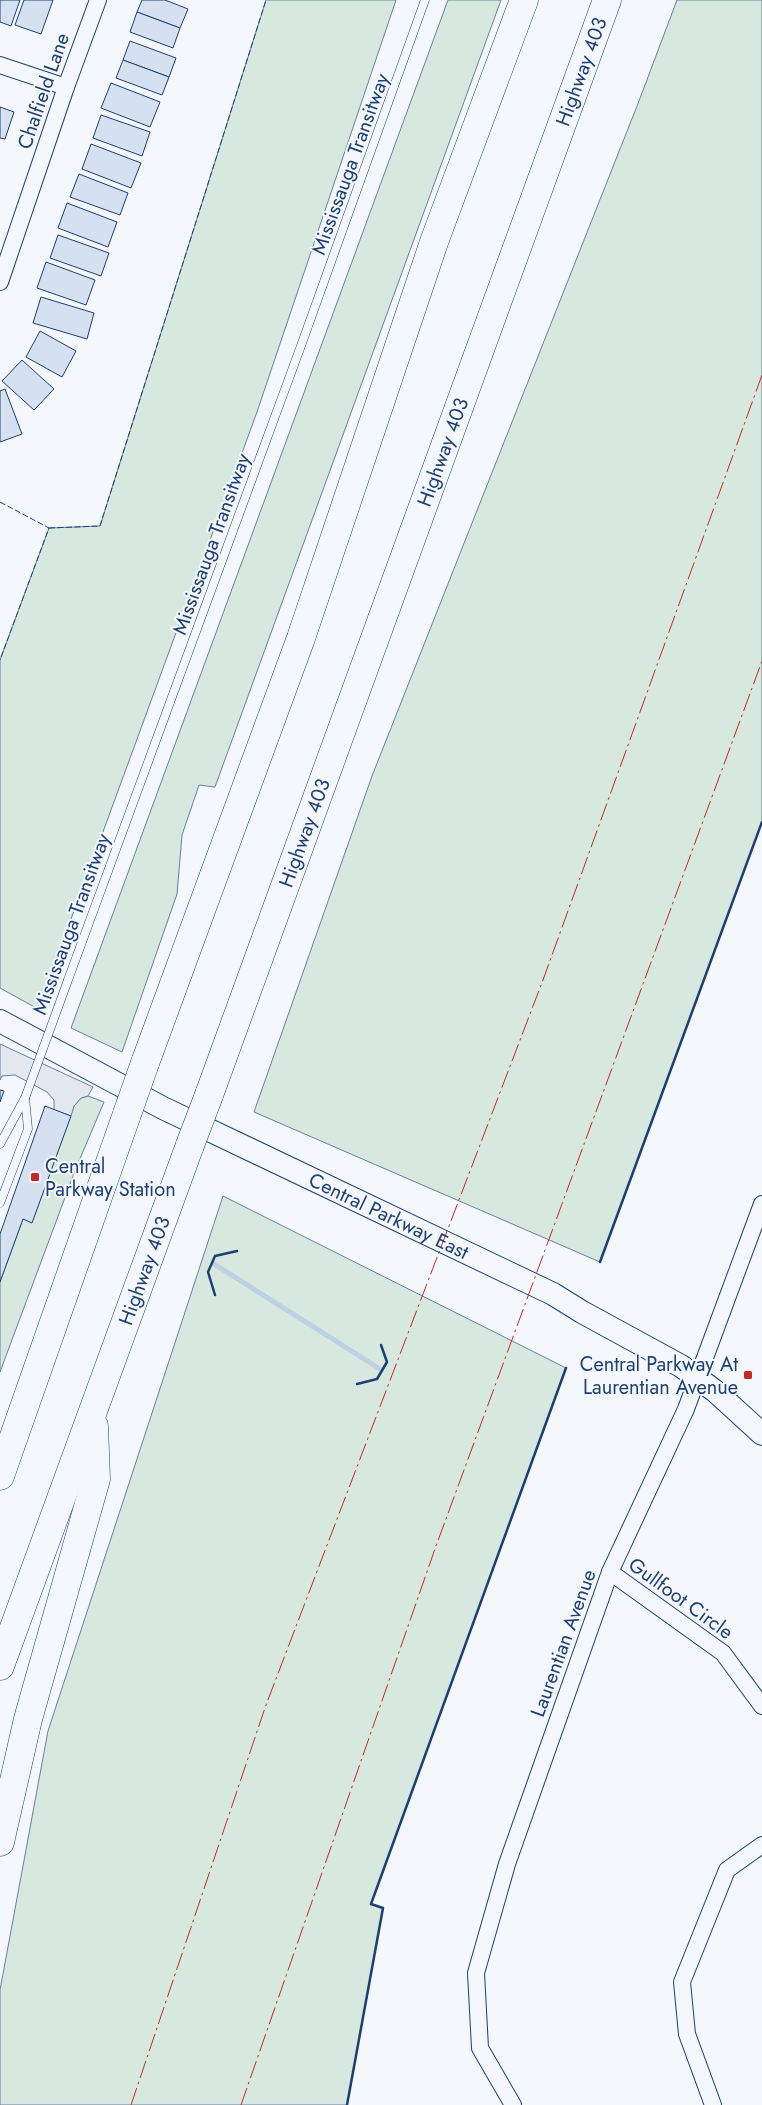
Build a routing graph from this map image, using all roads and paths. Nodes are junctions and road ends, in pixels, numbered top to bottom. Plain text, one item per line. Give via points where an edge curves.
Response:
1 (98, 0) edge
2 (424, 0) edge
3 (524, 0) edge
4 (607, 0) edge
5 (0, 64) edge
6 (66, 87) junction
7 (0, 282) edge
8 (0, 1021) edge
9 (25, 1098) junction
10 (0, 1144) edge
11 (0, 1204) edge
12 (761, 1211) edge
13 (698, 1378) junction
14 (94, 1409) junction
15 (762, 1434) edge
16 (0, 1476) edge
17 (610, 1572) junction
18 (0, 1666) edge
19 (762, 1706) edge
20 (0, 1842) edge
21 (762, 1846) edge
22 (513, 2105) edge
23 (713, 2105) edge

1 - 6 street, Chalfield Lane
2 - 9 lane, Mississauga Transitway, bridge
3 - 16 highway, bridge via 434,242 301,638 127,1114
4 - 14 highway, Highway 403, bridge
5 - 6 street
6 - 7 street, Chalfield Lane
8 - 13 street, Central Parkway East via 163,1108 553,1294
9 - 10 lane, Mississauga Transitway
9 - 11 lane, Mississauga Transitway via 28,1129
12 - 13 street, Laurentian Avenue
13 - 15 street, Central Parkway East
13 - 17 street, Laurentian Avenue
14 - 18 highway, Highway 403
14 - 20 highway via 96,1479 30,1710
17 - 19 street, Gullfoot Circle via 724,1653
17 - 22 street, Laurentian Avenue via 508,1864 476,1973 480,2048
21 - 23 street via 727,1870 682,1982 687,2034

